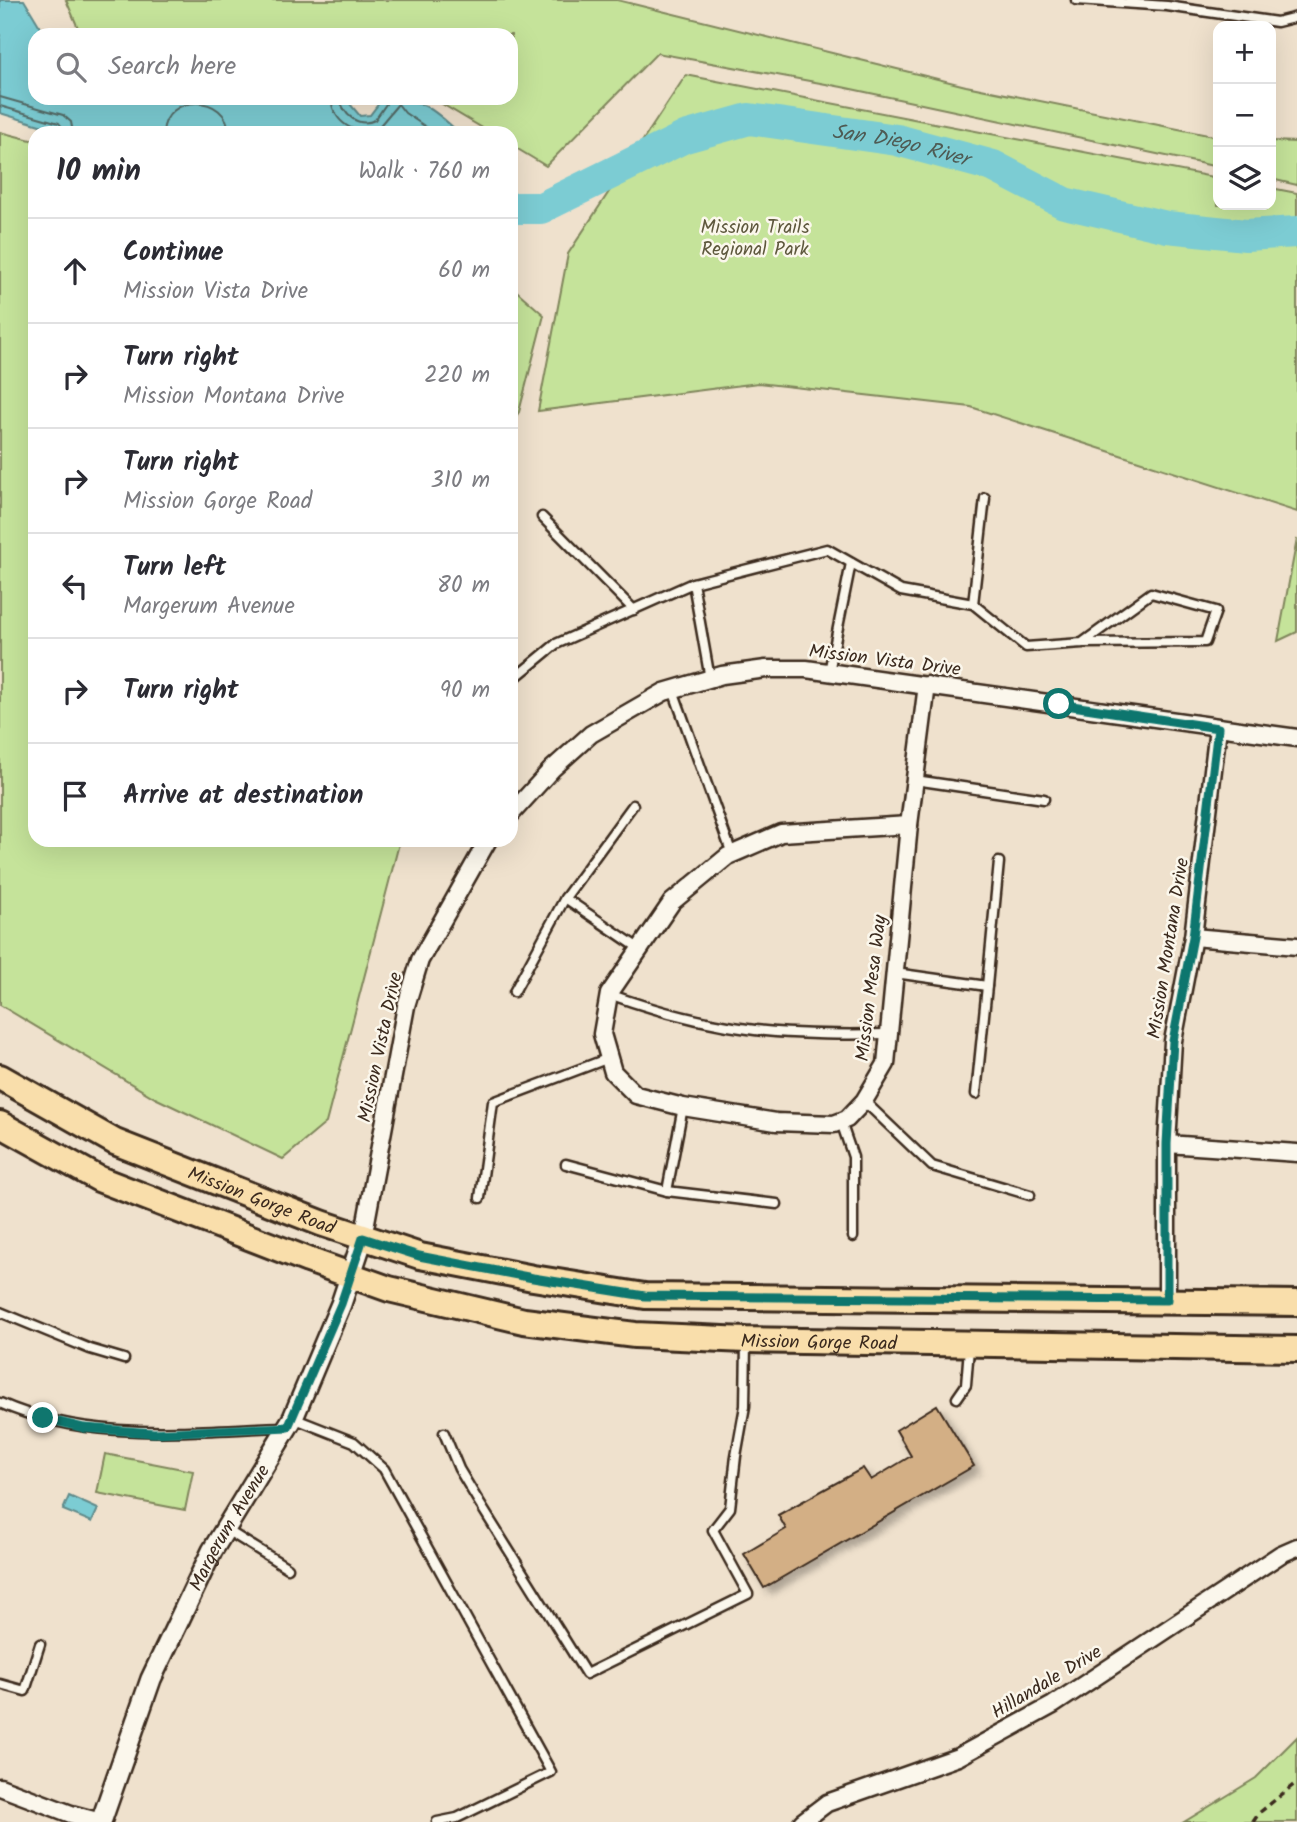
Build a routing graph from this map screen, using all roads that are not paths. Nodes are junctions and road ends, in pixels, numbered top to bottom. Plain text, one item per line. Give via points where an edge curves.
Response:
1 (1076, 0) edge
2 (1297, 17) edge
3 (985, 498) dead end
4 (542, 516) dead end
5 (851, 563) junction
6 (693, 583) junction
7 (973, 604) junction
8 (634, 610) junction
9 (1082, 643) junction
10 (829, 672) junction
11 (518, 675) edge
12 (710, 679) junction
13 (927, 685) junction
14 (673, 690) junction
15 (1218, 728) junction
16 (1297, 738) edge
17 (915, 780) junction
18 (1044, 799) dead end
19 (518, 806) edge
20 (634, 806) dead end
21 (909, 825) junction
22 (484, 847) edge
23 (732, 854) junction
24 (999, 862) dead end
25 (565, 898) junction
26 (1193, 937) junction
27 (1297, 946) edge
28 (640, 948) junction
29 (895, 974) junction
30 (987, 986) junction
31 (514, 992) dead end
32 (609, 994) junction
33 (889, 1034) junction
34 (610, 1058) junction
35 (0, 1077) edge
36 (976, 1094) dead end
37 (864, 1101) junction
38 (683, 1107) junction
39 (841, 1122) junction
40 (0, 1124) edge
41 (1167, 1144) junction
42 (1297, 1153) edge
43 (566, 1164) dead end
44 (667, 1191) junction
45 (1030, 1195) dead end
46 (480, 1198) dead end
47 (777, 1204) dead end
48 (853, 1237) dead end
49 (363, 1238) junction
50 (351, 1276) junction
51 (1167, 1300) junction
52 (1297, 1303) edge
53 (0, 1312) edge
54 (746, 1340) junction
55 (969, 1343) junction
56 (1297, 1349) edge
57 (124, 1359) dead end
58 (957, 1398) dead end
59 (0, 1403) edge
60 (290, 1422) junction
61 (444, 1433) dead end
62 (225, 1529) junction
63 (1297, 1547) edge
64 (288, 1568) dead end
65 (40, 1644) dead end
66 (0, 1684) edge
67 (0, 1787) edge
68 (101, 1822) edge
69 (437, 1822) edge
70 (802, 1822) edge

1 - 2 lane via 1167,6 1277,22
3 - 7 lane
4 - 8 lane
5 - 6 lane via 827,549
5 - 7 lane via 901,591
5 - 10 lane
6 - 8 lane
6 - 12 lane
7 - 9 lane via 1026,647
8 - 11 lane via 556,644
9 - 9 lane via 1205,642 1216,611 1152,593
10 - 12 street, Mission Vista Drive via 766,669
10 - 13 street, Mission Vista Drive
12 - 14 street, Mission Vista Drive
13 - 15 street, Mission Vista Drive
13 - 17 street, Mission Mesa Way
14 - 19 street, Mission Vista Drive via 591,734
14 - 23 lane
15 - 16 street, Mission Vista Drive
15 - 26 street, Mission Montana Drive
17 - 18 lane
17 - 21 street, Mission Mesa Way
20 - 25 lane
21 - 23 street via 781,833
21 - 29 street, Mission Mesa Way
22 - 49 street, Mission Vista Drive via 416,972
23 - 28 street via 672,902
24 - 30 lane
25 - 28 lane
25 - 31 lane
26 - 27 street
26 - 41 street, Mission Montana Drive via 1173,1041
28 - 32 street
29 - 30 lane
29 - 33 street, Mission Mesa Way
30 - 36 lane
32 - 33 lane via 652,1009 754,1030
32 - 34 street via 602,1034
33 - 37 street, Mission Mesa Way via 886,1064
34 - 38 street via 613,1072 636,1095
34 - 46 lane via 493,1102
35 - 49 main road, Mission Gorge Road via 115,1142
37 - 39 street, Mission Mesa Way
37 - 45 lane via 932,1166
38 - 39 street via 776,1122
38 - 44 lane
39 - 48 lane via 853,1157
40 - 50 main road, Mission Gorge Road via 99,1179
41 - 42 street
41 - 51 street, Mission Montana Drive
43 - 44 lane
44 - 47 lane
49 - 50 street, Margerum Avenue
49 - 51 main road, Mission Gorge Road via 432,1258 645,1296
50 - 54 main road, Mission Gorge Road via 524,1321 635,1335
50 - 60 street, Margerum Avenue
51 - 52 main road, Mission Gorge Road
53 - 57 lane
54 - 55 main road, Mission Gorge Road
54 - 61 lane via 745,1406 730,1508 713,1530 748,1594 586,1674 459,1469
55 - 56 main road, Mission Gorge Road
55 - 58 lane via 965,1385
59 - 60 lane via 84,1428 154,1433
60 - 62 street, Margerum Avenue
60 - 69 lane via 354,1442 384,1469 551,1772 457,1818
62 - 64 lane
62 - 68 street, Margerum Avenue via 151,1679
63 - 70 street, Hillandale Drive via 1029,1718 958,1757 827,1803
65 - 66 lane via 25,1691
67 - 68 street

